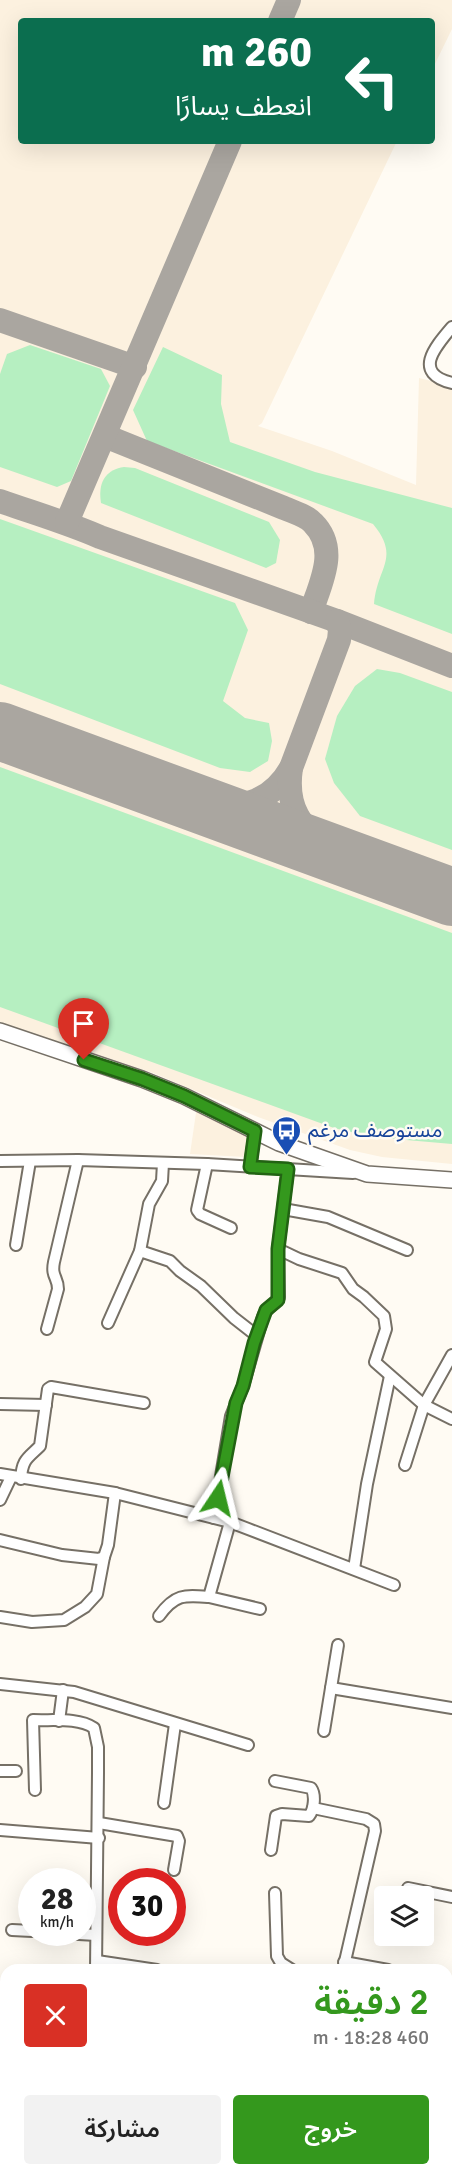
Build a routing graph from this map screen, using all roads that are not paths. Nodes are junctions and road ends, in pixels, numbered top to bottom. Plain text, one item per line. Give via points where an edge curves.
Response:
1 (452, 327) edge
2 (452, 383) edge
3 (0, 1031) edge
4 (255, 1131) junction
5 (78, 1160) junction
6 (0, 1161) edge
7 (30, 1161) junction
8 (163, 1163) junction
9 (207, 1164) junction
10 (250, 1167) junction
11 (288, 1169) junction
12 (367, 1174) junction
13 (452, 1180) edge
14 (283, 1209) junction
15 (231, 1228) dead end
16 (16, 1245) dead end
17 (278, 1249) junction
18 (407, 1250) dead end
19 (140, 1251) junction
20 (108, 1323) dead end
21 (47, 1329) dead end
22 (256, 1336) junction
23 (452, 1355) edge
24 (390, 1376) junction
25 (144, 1403) dead end
26 (0, 1404) edge
27 (46, 1405) junction
28 (424, 1405) junction
29 (452, 1419) edge
30 (405, 1465) dead end
31 (11, 1476) edge
32 (115, 1493) junction
33 (0, 1500) edge
34 (214, 1518) junction
35 (230, 1522) junction
36 (0, 1540) edge
37 (104, 1557) junction
38 (354, 1569) junction
39 (394, 1585) dead end
40 (209, 1597) junction
41 (260, 1609) dead end
42 (159, 1616) dead end
43 (0, 1617) edge
44 (338, 1646) dead end
45 (0, 1684) edge
46 (331, 1688) junction
47 (63, 1690) junction
48 (452, 1708) edge
49 (59, 1721) junction
50 (175, 1724) junction
51 (324, 1731) dead end
52 (248, 1745) dead end
53 (0, 1771) edge
54 (16, 1772) dead end
55 (275, 1781) dead end
56 (35, 1790) dead end
57 (164, 1803) dead end
58 (313, 1808) junction
59 (99, 1823) junction
60 (0, 1830) edge
61 (99, 1838) junction
62 (271, 1850) dead end
63 (174, 1868) edge
64 (275, 1893) dead end
65 (434, 1893) edge
66 (452, 1897) edge
67 (12, 1930) dead end
68 (18, 1930) edge
69 (96, 1935) joint
70 (97, 1964) edge
71 (283, 1964) edge
72 (343, 1964) edge

1 - 2 street via 430,357 433,375
3 - 4 main road via 142,1079
4 - 10 street
4 - 12 main road
5 - 7 street
5 - 8 street
5 - 21 street via 54,1262 53,1276 58,1289
6 - 7 street
7 - 16 street
8 - 9 street
8 - 19 street via 162,1181 149,1204
9 - 10 street
9 - 15 street via 197,1210
10 - 11 street
11 - 12 street
11 - 14 street
12 - 13 main road
14 - 17 street
14 - 18 street via 328,1217
17 - 22 street via 278,1300 266,1310
17 - 24 street via 342,1273 353,1289 384,1316 386,1329 375,1362
19 - 20 street
19 - 22 street via 170,1261
22 - 34 street via 231,1416
23 - 28 street
24 - 28 street
24 - 38 street
25 - 27 street via 55,1386 48,1389
26 - 27 street
27 - 31 street via 40,1446
28 - 29 street
28 - 30 street
31 - 32 street
31 - 33 street
32 - 34 street
32 - 37 street
34 - 35 street
35 - 38 street
35 - 40 street
36 - 37 street via 62,1556
37 - 43 street via 97,1594 64,1620 32,1622
38 - 39 street
40 - 41 street
40 - 42 street via 177,1598
44 - 46 street
45 - 47 street
46 - 48 street
46 - 51 street
47 - 49 street
47 - 50 street
49 - 56 street via 33,1720
49 - 59 street via 89,1725 96,1733
50 - 52 street
50 - 57 street
53 - 54 street
55 - 58 street via 311,1788
58 - 62 street via 309,1816 276,1816
58 - 72 street via 374,1824
59 - 61 street
59 - 63 street via 177,1836 180,1841
60 - 61 street
61 - 69 street
64 - 71 street via 277,1956
65 - 66 street
67 - 68 street
69 - 70 street

